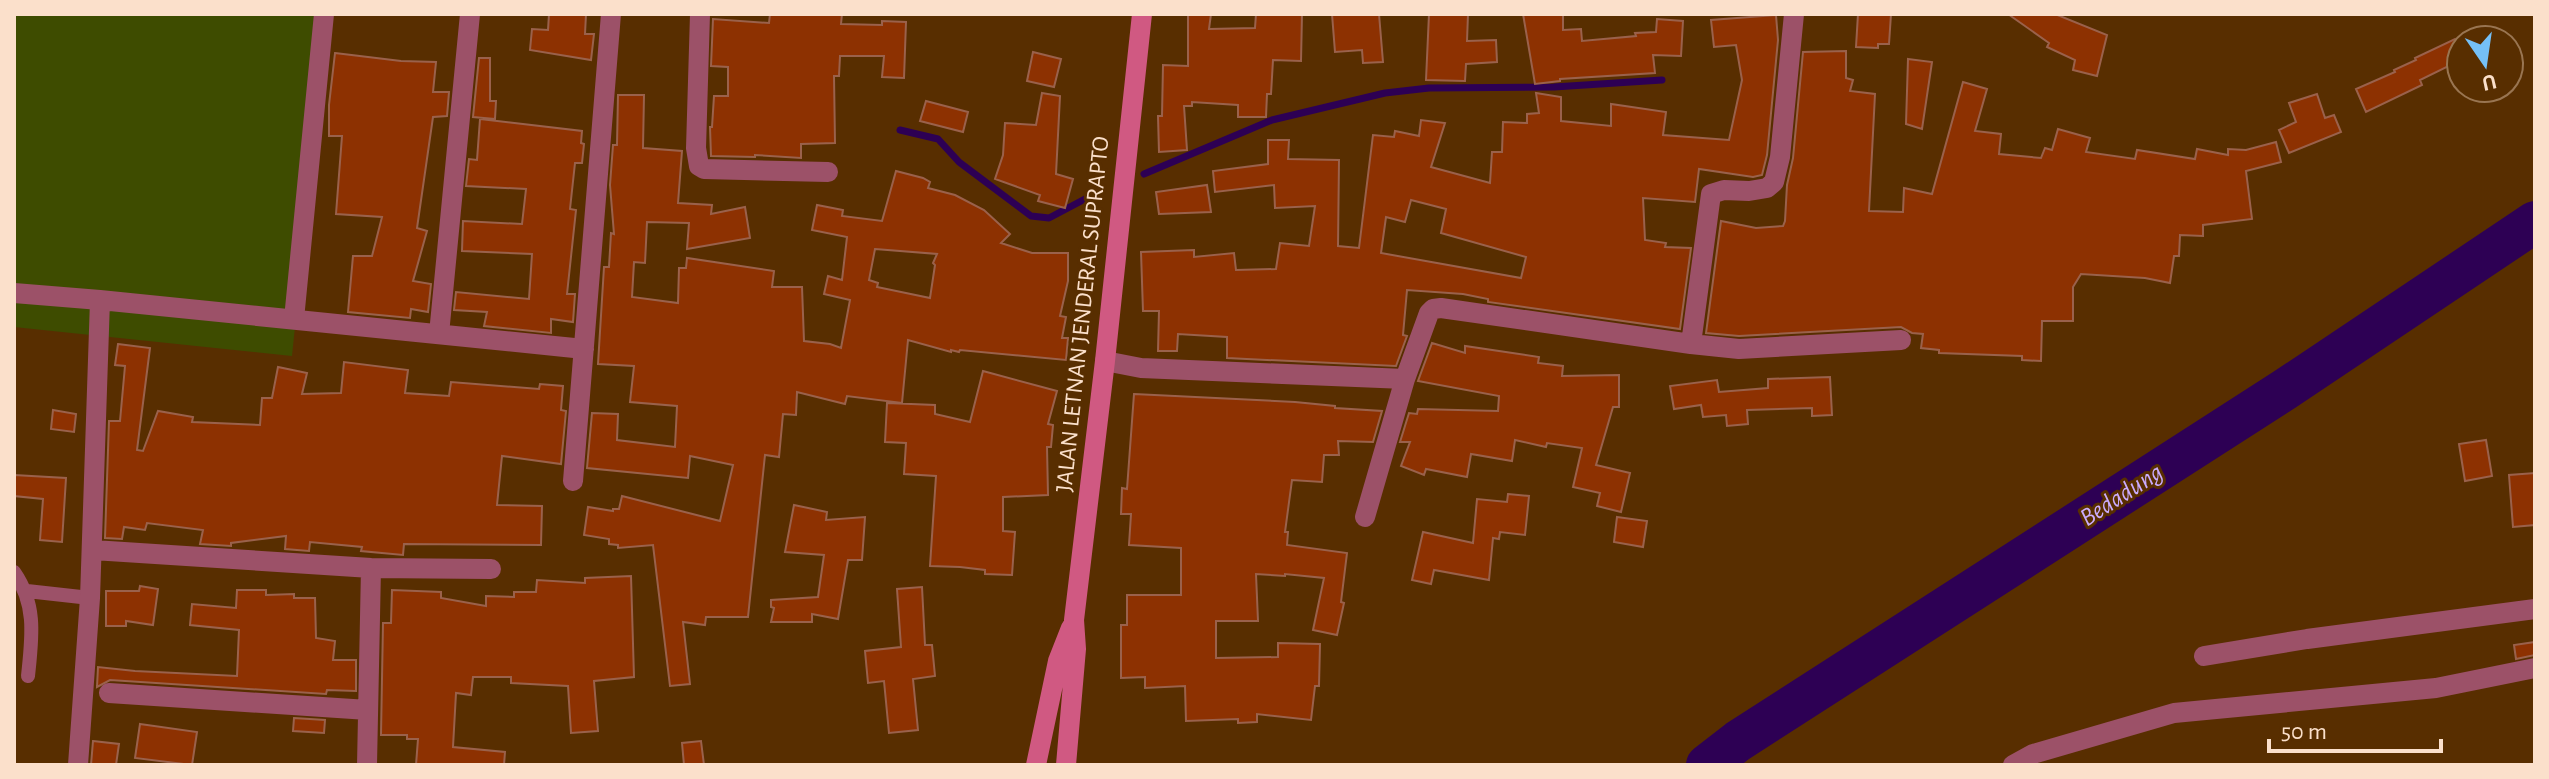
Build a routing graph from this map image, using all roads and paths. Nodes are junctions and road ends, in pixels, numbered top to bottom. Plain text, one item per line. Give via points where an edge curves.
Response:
1 (324, 14) edge
2 (470, 14) edge
3 (611, 14) edge
4 (700, 14) edge
5 (1142, 14) edge
6 (1794, 14) edge
7 (828, 172) dead end
8 (14, 293) edge
9 (100, 300) junction
10 (294, 319) junction
11 (439, 334) junction
12 (1901, 340) dead end
13 (1691, 344) junction
14 (584, 349) junction
15 (1105, 361) junction
16 (1405, 379) junction
17 (573, 481) dead end
18 (1365, 517) dead end
19 (93, 550) junction
20 (371, 568) junction
21 (491, 569) dead end
22 (14, 572) edge
23 (27, 591) junction
24 (90, 598) junction
25 (2535, 609) edge
26 (1074, 620) junction
27 (2204, 656) dead end
28 (2535, 668) edge
29 (28, 676) dead end
30 (109, 693) dead end
31 (368, 710) junction
32 (1066, 761) edge
33 (1037, 762) edge
34 (78, 765) edge
35 (367, 765) edge
36 (2013, 765) edge

1 - 10 street
2 - 11 street
3 - 14 street
4 - 7 street via 699,166
5 - 15 main road, JALAN LETNAN JENDERAL SUPRAPTO
6 - 13 street via 1774,182 1767,188 1711,194
8 - 9 street
9 - 10 street
9 - 19 street
10 - 11 street
11 - 14 street
12 - 13 street via 1739,349
13 - 16 street via 1441,308 1429,313
14 - 17 street
15 - 16 street via 1141,368
15 - 26 main road, JALAN LETNAN JENDERAL SUPRAPTO
16 - 18 street
19 - 20 street
19 - 24 street
20 - 21 street
20 - 31 street
22 - 23 lane
23 - 24 lane
23 - 29 lane via 33,635
24 - 34 street
25 - 27 street
26 - 32 main road, JALAN LETNAN JENDERAL SUPRAPTO
26 - 33 main road, JALAN LETNAN JENDERAL SUPRAPTO via 1058,661
28 - 36 street via 2436,688 2174,713 2033,754
30 - 31 street
31 - 35 street

